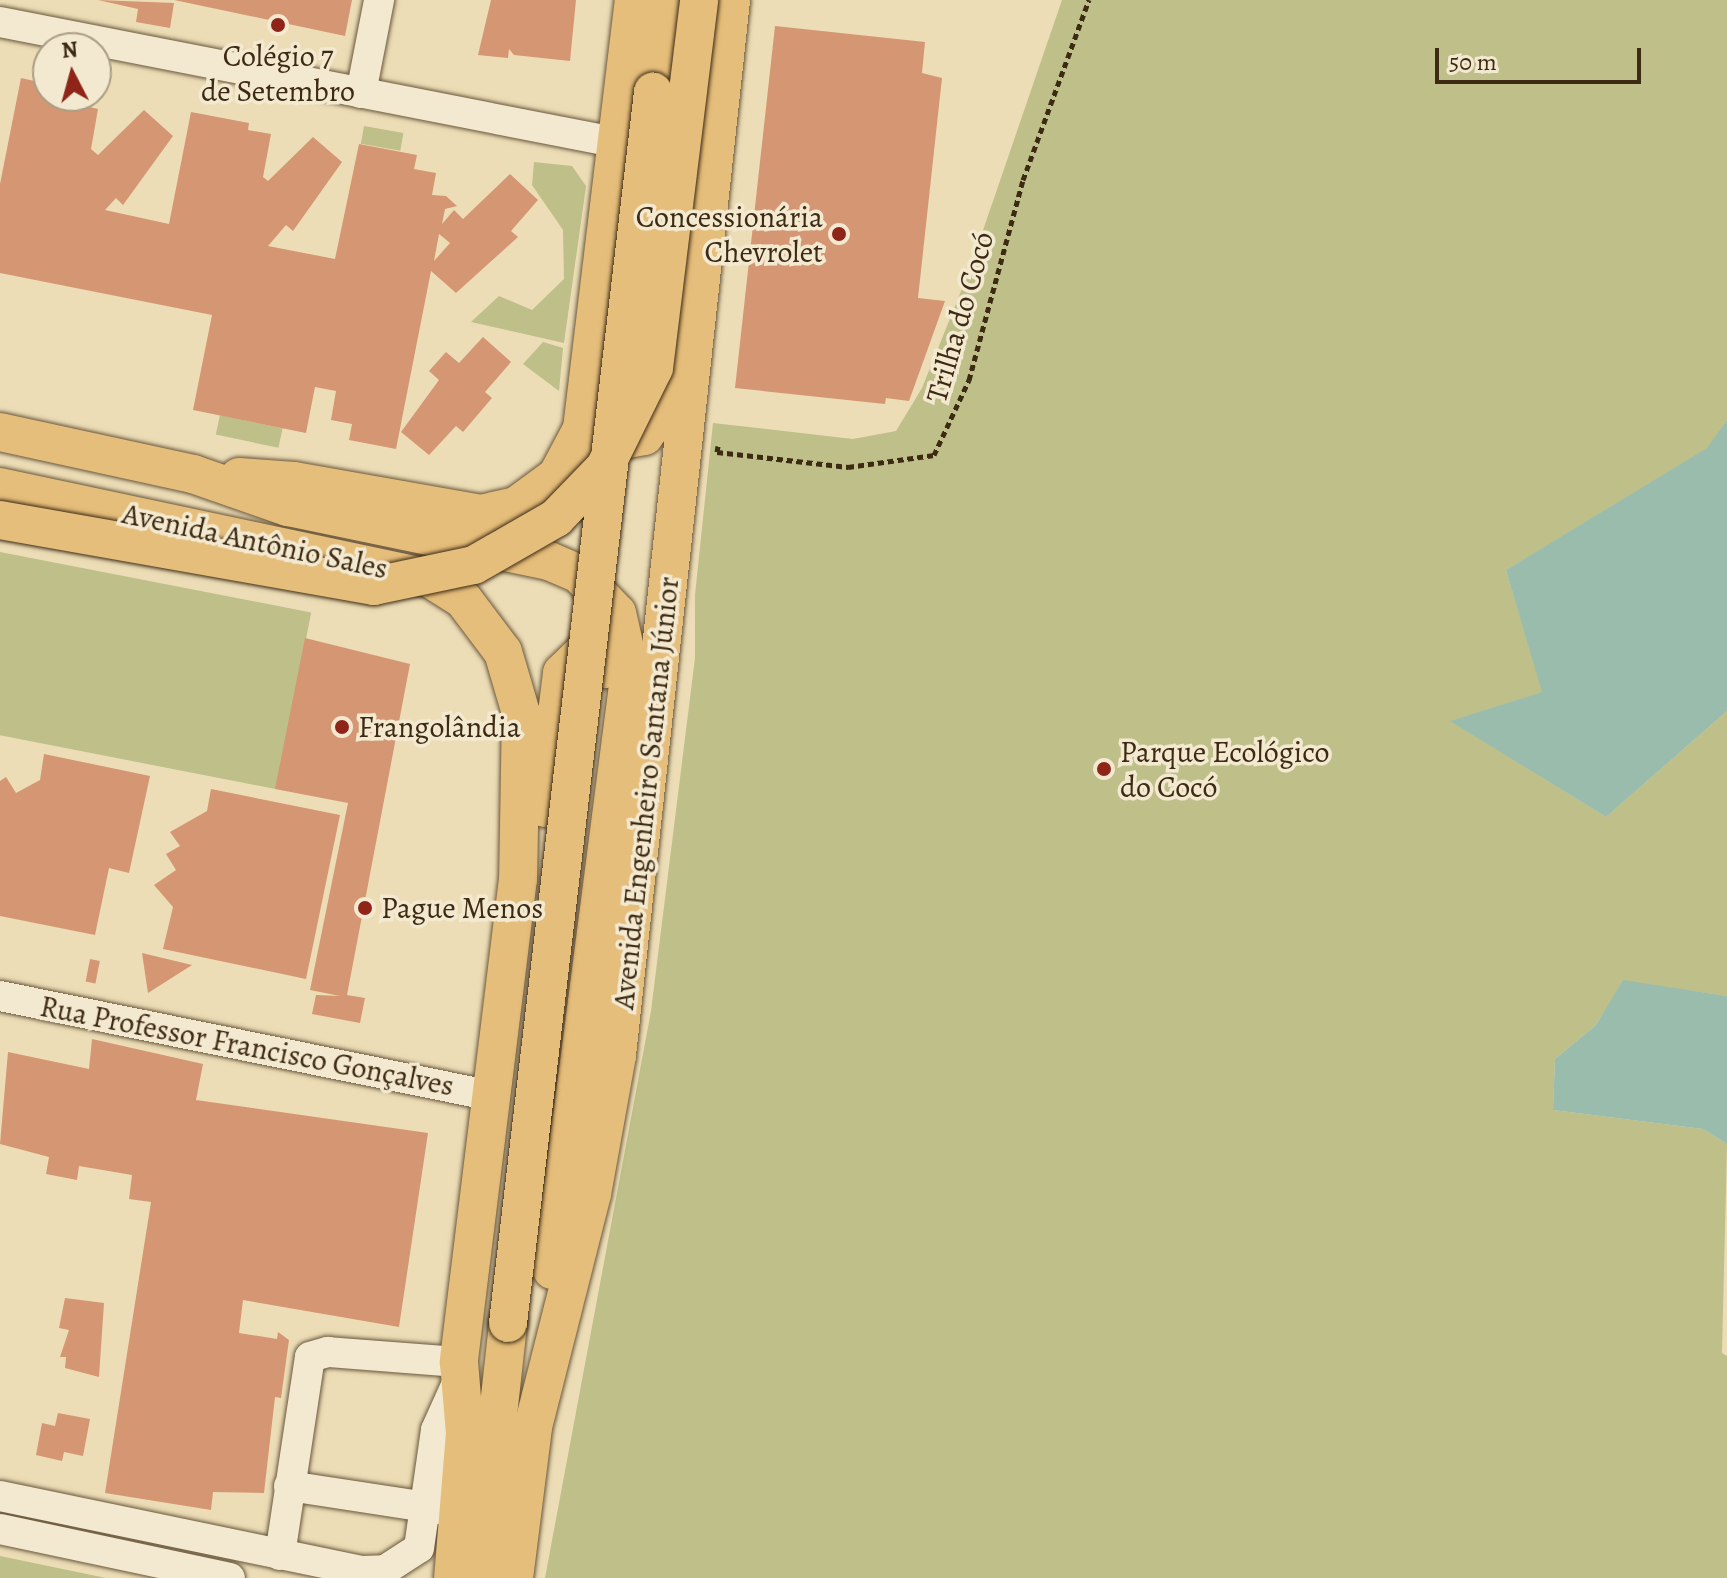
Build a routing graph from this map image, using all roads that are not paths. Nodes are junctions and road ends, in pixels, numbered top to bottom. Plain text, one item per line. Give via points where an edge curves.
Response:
1 (379, 0) edge
2 (634, 0) edge
3 (663, 0) edge
4 (699, 0) edge
5 (731, 0) edge
6 (0, 22) edge
7 (361, 93) junction
8 (619, 143) junction
9 (696, 321) junction
10 (586, 399) junction
11 (0, 432) edge
12 (193, 474) junction
13 (0, 487) edge
14 (0, 520) edge
15 (518, 879) junction
16 (594, 915) junction
17 (0, 996) edge
18 (493, 1096) junction
19 (458, 1372) junction
20 (533, 1427) junction
21 (289, 1486) junction
22 (0, 1496) edge
23 (443, 1509) junction
24 (0, 1529) edge
25 (280, 1555) junction
26 (230, 1578) edge
27 (453, 1578) edge
28 (480, 1578) edge
29 (514, 1578) edge

1 - 7 street
2 - 8 main road
3 - 28 main road, bridge
4 - 14 main road, bridge via 654,368 605,467 556,518 474,565 374,586
5 - 9 main road, Avenida Engenheiro Santana Júnior
6 - 7 street
7 - 8 street
8 - 10 main road
9 - 10 main road via 667,406 644,436 629,443 603,439
9 - 20 main road, Avenida Engenheiro Santana Júnior via 617,1055 592,1194
10 - 12 main road via 582,429 564,467 543,489 500,512 436,509 294,481
11 - 12 main road, Avenida Antônio Sales
12 - 16 main road via 288,507 549,561 579,574 607,599 624,631 630,670
13 - 15 main road, Avenida Antônio Sales via 429,578 463,599 491,631 521,713
15 - 16 main road via 541,844 562,673 584,652 597,657 607,677 590,837
15 - 18 main road
16 - 20 main road
17 - 18 street, Rua Professor Francisco Gonçalves
18 - 19 main road
19 - 21 street via 328,1352 310,1357
19 - 23 main road via 465,1433
20 - 29 main road, Avenida Engenheiro Santana Júnior
21 - 23 street
21 - 25 street
22 - 25 street
23 - 25 street via 419,1548 385,1570
23 - 27 main road
24 - 26 street

